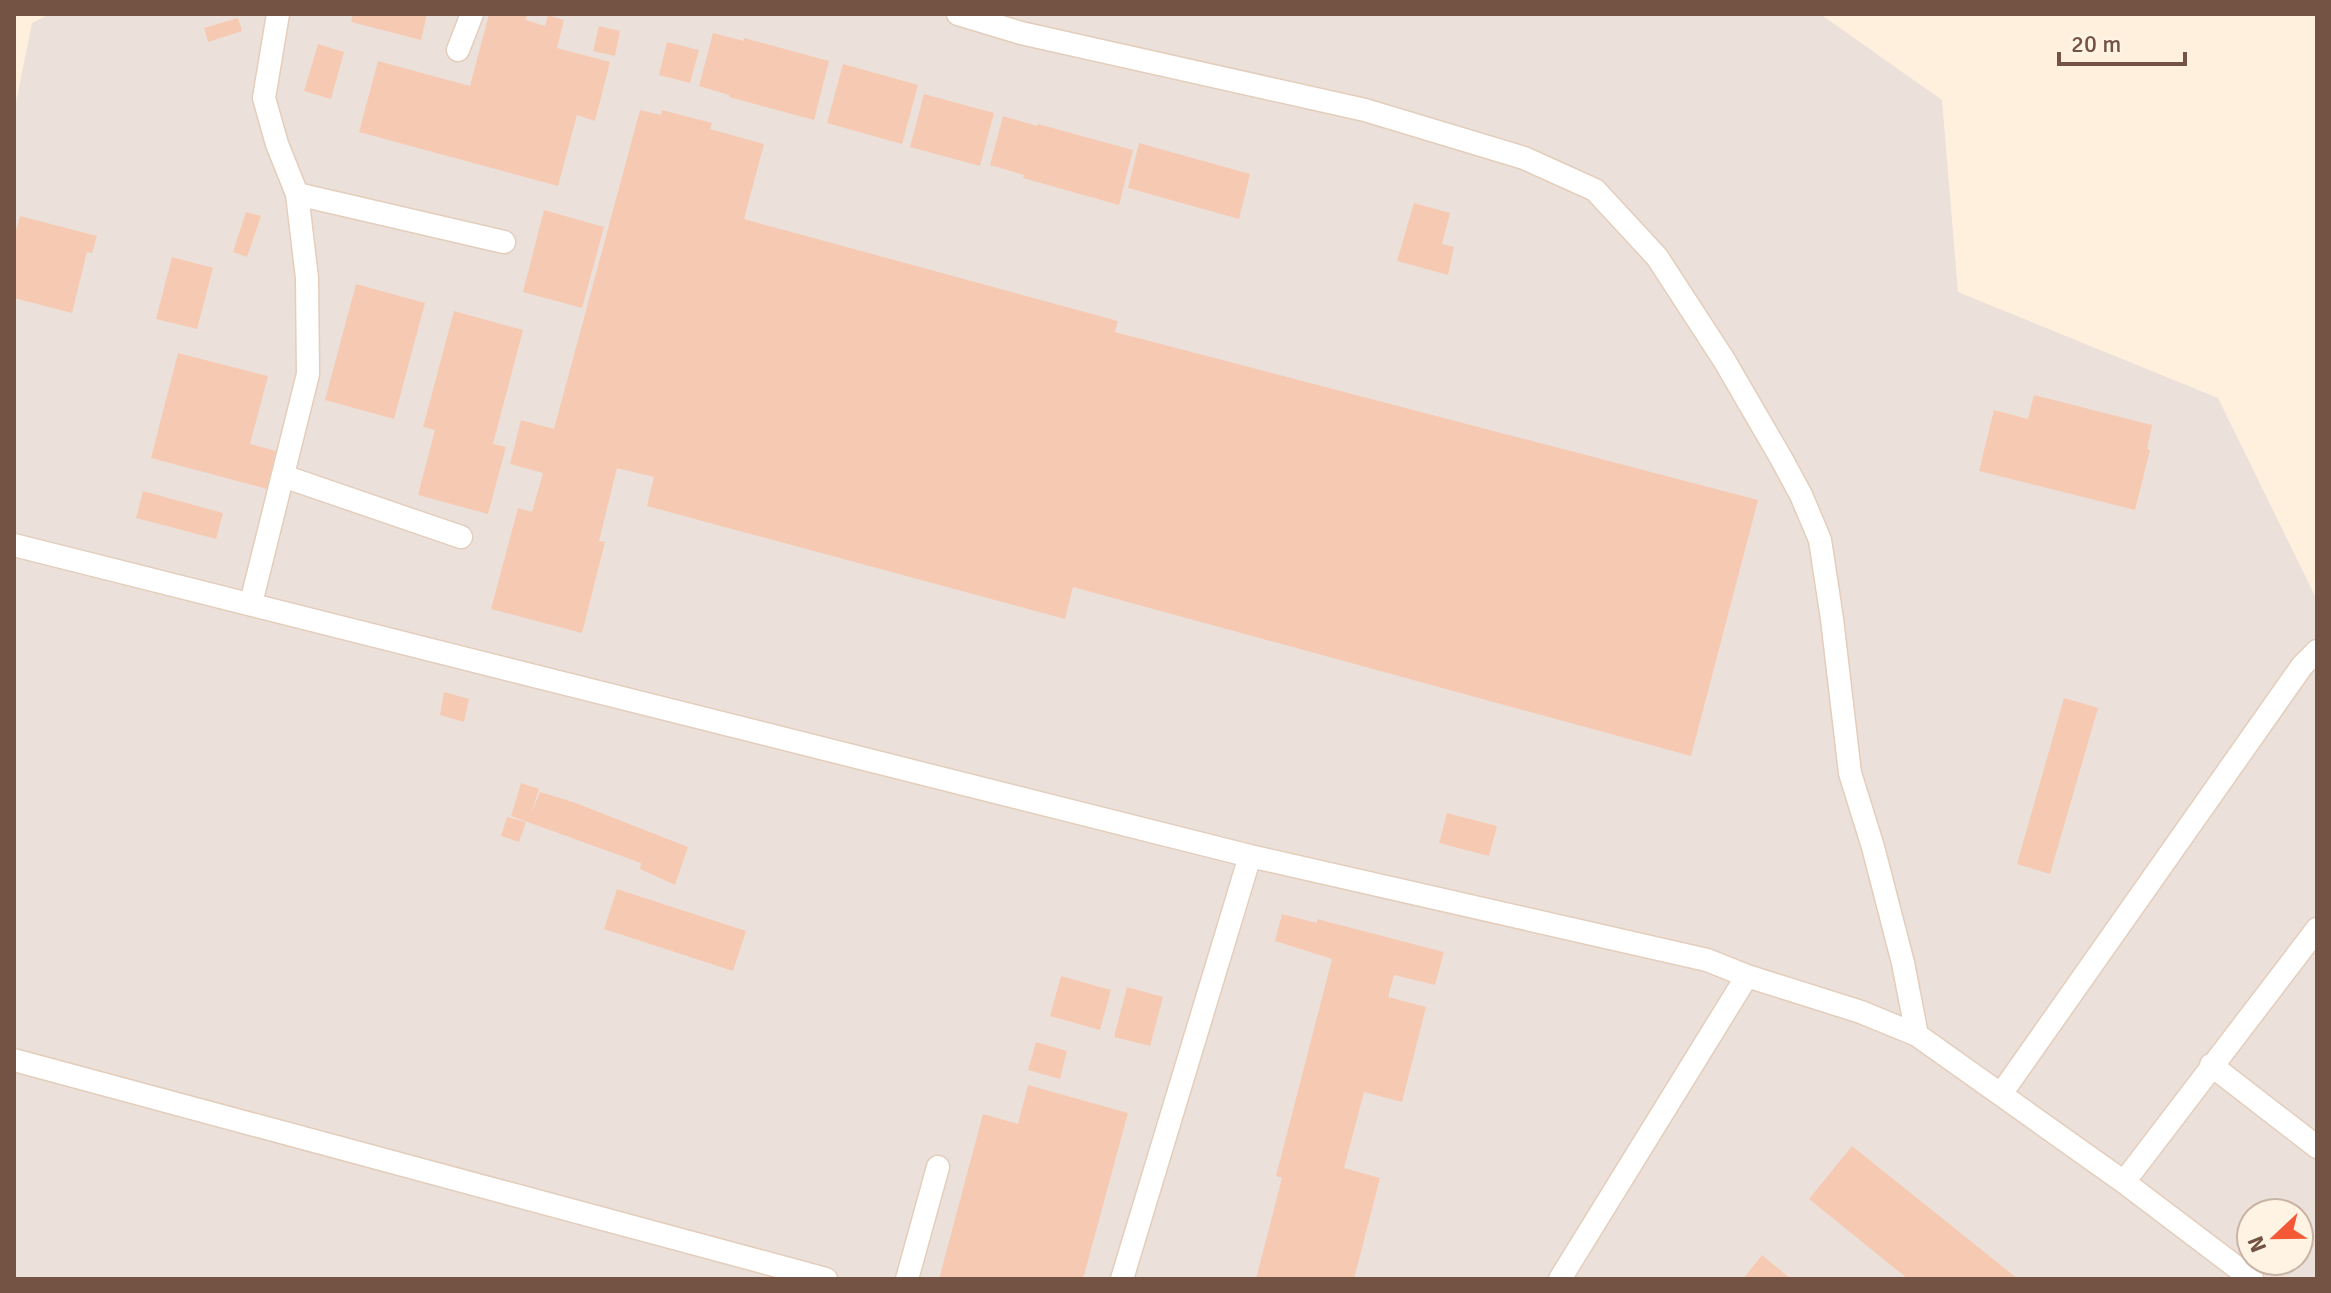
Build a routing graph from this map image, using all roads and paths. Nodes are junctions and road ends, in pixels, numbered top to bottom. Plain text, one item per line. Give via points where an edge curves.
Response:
1 (278, 14) edge
2 (472, 14) edge
3 (958, 14) edge
4 (458, 50) dead end
5 (297, 194) junction
6 (504, 242) dead end
7 (283, 476) junction
8 (461, 537) dead end
9 (14, 545) edge
10 (251, 603) junction
11 (2317, 651) edge
12 (1250, 856) junction
13 (2317, 929) edge
14 (1747, 976) junction
15 (1917, 1035) junction
16 (14, 1060) edge
17 (2211, 1065) junction
18 (2001, 1094) junction
19 (2317, 1147) edge
20 (938, 1167) dead end
21 (2124, 1182) junction
22 (826, 1279) edge
23 (907, 1279) edge
24 (1122, 1279) edge
25 (1560, 1279) edge
26 (2252, 1279) edge

1 - 5 lane via 264,98
2 - 4 lane
3 - 15 lane via 1021,33 1365,110 1524,158 1595,190 1657,257 1724,360 1801,495 1820,540 1850,773 1903,963
5 - 6 lane
5 - 7 lane via 307,278 308,374
7 - 8 lane
7 - 10 lane
9 - 10 lane
10 - 12 lane
11 - 18 lane
12 - 14 lane via 1707,960
12 - 24 lane
13 - 17 lane
14 - 15 lane
14 - 25 lane
15 - 18 lane
16 - 22 lane
17 - 19 lane
17 - 21 lane
18 - 21 lane
20 - 23 lane
21 - 26 lane

